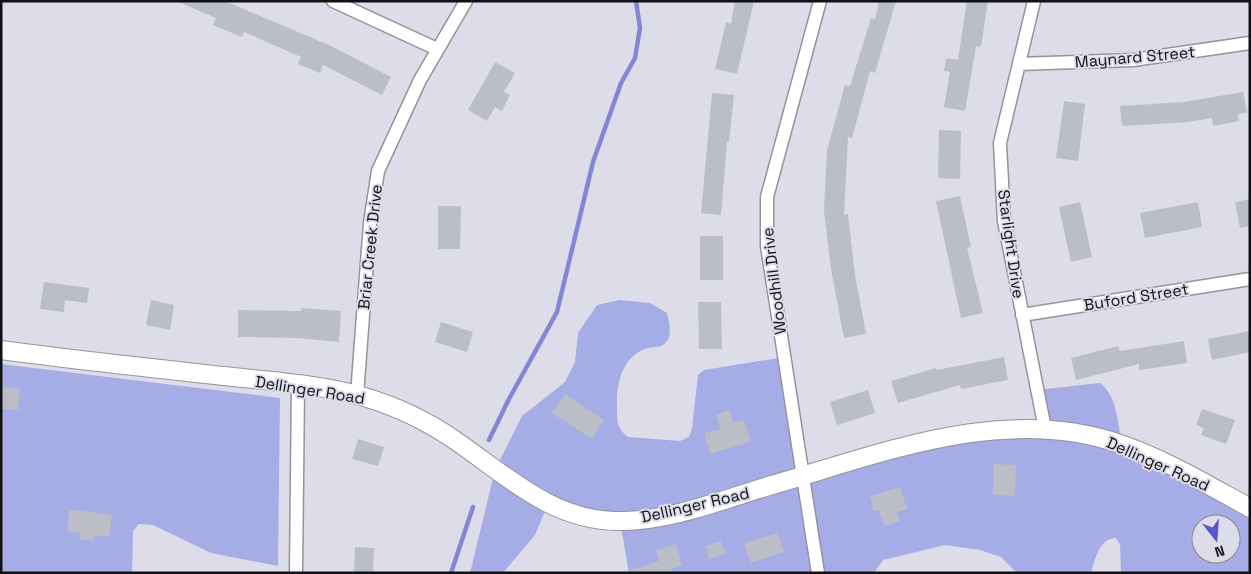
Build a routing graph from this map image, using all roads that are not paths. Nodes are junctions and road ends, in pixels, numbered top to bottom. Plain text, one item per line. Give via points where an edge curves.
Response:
1 (333, 1) edge
2 (466, 1) edge
3 (820, 1) edge
4 (1034, 1) edge
5 (1250, 43) edge
6 (437, 49) junction
7 (1019, 64) junction
8 (1250, 279) edge
9 (1022, 315) junction
10 (1, 350) edge
11 (298, 385) junction
12 (357, 395) junction
13 (1045, 429) junction
14 (802, 477) junction
15 (1250, 508) edge
16 (296, 573) edge
17 (818, 573) edge

1 - 6 street
2 - 6 street, Briar Creek Drive
3 - 14 street, Woodhill Drive via 767,197 767,246
4 - 7 street, Starlight Drive
5 - 7 street, Maynard Street via 1133,60
6 - 12 street, Briar Creek Drive via 395,130 378,171 370,224
7 - 9 street, Starlight Drive via 1000,143 1004,221
8 - 9 street, Buford Street
9 - 13 street, Starlight Drive
10 - 11 street, Dellinger Road
11 - 12 street, Dellinger Road
11 - 16 street
12 - 14 street, Dellinger Road via 416,416 456,440 519,487 557,509 586,519 620,521 680,512
13 - 14 street, Dellinger Road via 968,433 911,444
13 - 15 street, Dellinger Road via 1122,444 1192,476
14 - 17 street, Woodhill Drive

